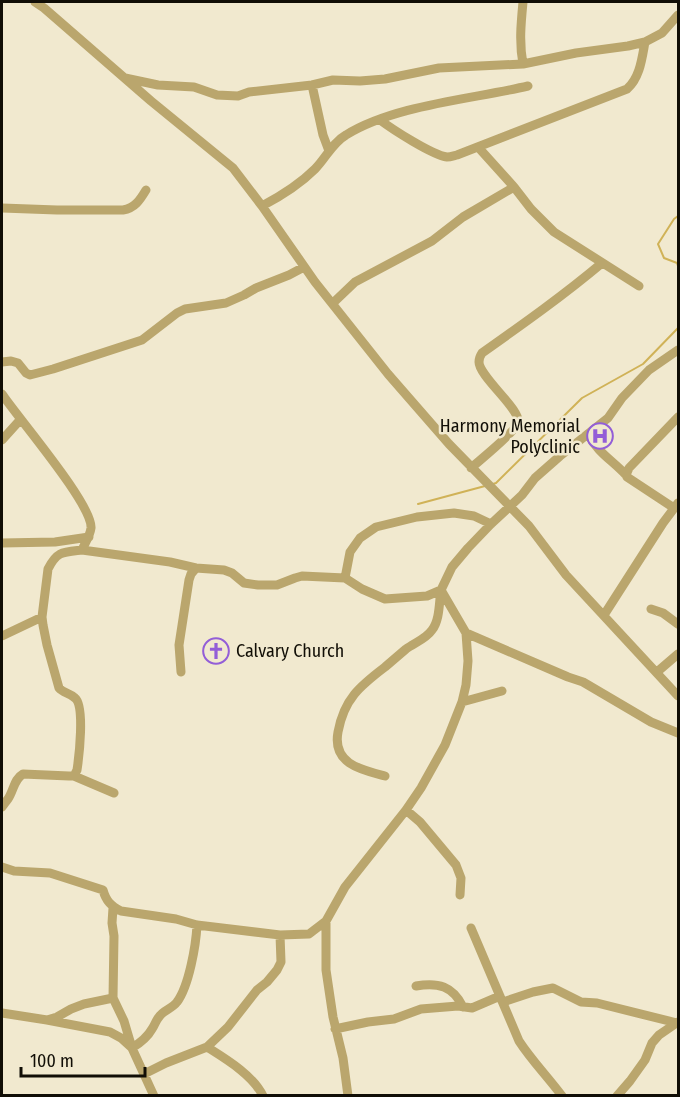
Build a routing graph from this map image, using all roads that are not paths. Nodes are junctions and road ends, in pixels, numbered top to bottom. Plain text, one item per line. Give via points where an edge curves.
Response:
1 (35, 2) edge
2 (523, 2) edge
3 (47, 5) edge
4 (678, 15) edge
5 (645, 42) junction
6 (523, 64) junction
7 (125, 78) junction
8 (312, 85) junction
9 (528, 86) dead end
10 (380, 120) junction
11 (478, 147) junction
12 (329, 151) junction
13 (514, 187) junction
14 (146, 190) dead end
15 (262, 206) junction
16 (2, 208) edge
17 (602, 263) junction
18 (304, 267) junction
19 (639, 286) dead end
20 (333, 303) junction
21 (678, 350) edge
22 (2, 362) edge
23 (2, 394) edge
24 (678, 417) edge
25 (20, 420) junction
26 (588, 434) junction
27 (2, 440) edge
28 (471, 468) junction
29 (626, 475) junction
30 (510, 506) junction
31 (676, 506) edge
32 (491, 524) junction
33 (88, 537) junction
34 (2, 543) edge
35 (82, 550) junction
36 (196, 568) junction
37 (345, 578) junction
38 (441, 590) junction
39 (651, 609) dead end
40 (604, 615) junction
41 (42, 617) junction
42 (678, 624) edge
43 (466, 633) junction
44 (2, 636) edge
45 (678, 654) edge
46 (181, 672) dead end
47 (657, 672) junction
48 (502, 691) dead end
49 (678, 696) edge
50 (462, 702) junction
51 (678, 733) edge
52 (74, 776) junction
53 (385, 776) dead end
54 (114, 792) dead end
55 (2, 807) edge
56 (406, 810) junction
57 (2, 867) edge
58 (460, 895) dead end
59 (113, 908) junction
60 (326, 921) junction
61 (197, 925) junction
62 (471, 928) dead end
63 (280, 935) junction
64 (416, 986) dead end
65 (113, 998) junction
66 (502, 999) junction
67 (463, 1007) junction
68 (2, 1013) edge
69 (47, 1020) junction
70 (678, 1022) edge
71 (335, 1029) junction
72 (207, 1047) junction
73 (132, 1048) junction
74 (144, 1074) junction
75 (154, 1095) edge
76 (263, 1095) edge
77 (348, 1095) edge
78 (562, 1095) edge
79 (617, 1095) edge

1 - 3 street
2 - 6 street
3 - 7 street
4 - 5 street via 662,33
5 - 6 street
5 - 11 street via 634,84 627,89
6 - 8 street via 440,68 386,79 333,80
7 - 8 street via 194,87 231,97
7 - 15 street via 233,168
8 - 12 street
9 - 10 street
10 - 11 street via 447,157
10 - 12 street via 346,135
11 - 13 street
12 - 15 street via 300,182
13 - 17 street via 554,232
13 - 20 street via 432,241 355,282
14 - 16 street via 128,209
15 - 18 street
17 - 19 street
17 - 28 street via 482,353 478,360 480,368 519,420
18 - 20 street
18 - 22 street via 226,303 185,309 142,340 108,351 30,375 18,363
20 - 28 street via 388,374
21 - 26 street via 649,370 608,418
23 - 25 street
24 - 29 street
25 - 27 street
25 - 33 street via 86,510 92,527
26 - 29 street via 602,454
26 - 30 street via 535,478
28 - 30 street
29 - 31 street
30 - 32 street
30 - 40 street
31 - 40 street
32 - 37 street via 454,513 376,527 360,538 350,552
32 - 38 street via 452,567
33 - 34 street
33 - 35 street
35 - 36 street
35 - 41 street via 59,553 51,563
36 - 37 street via 224,570 244,583 271,586 302,576
36 - 46 street via 189,580 182,622
37 - 38 street via 385,598 427,596
38 - 43 street
38 - 53 street via 435,627 430,634 355,692 339,726 339,748 350,765
39 - 42 street
40 - 47 street
41 - 44 street
41 - 52 street via 59,688 79,703 80,752
43 - 50 street via 468,661
43 - 51 street via 583,682 651,722
45 - 47 street
47 - 49 street
48 - 50 street
50 - 56 street via 445,745
52 - 54 street
52 - 55 street via 23,774
56 - 58 street via 456,865 461,878
56 - 60 street via 345,887
57 - 59 street via 50,873 103,890
59 - 61 street
59 - 65 street
60 - 63 street via 309,933
60 - 71 street via 326,970
61 - 63 street
61 - 73 street via 186,985 179,1000 158,1017 143,1041
62 - 66 street
63 - 72 street via 281,962 277,970
64 - 67 street via 451,990
65 - 69 street via 84,1004
65 - 73 street
66 - 67 street
66 - 70 street via 552,988 581,1002
66 - 78 street via 519,1041
67 - 71 street via 421,1009 394,1019
68 - 69 street
69 - 73 street via 110,1032
70 - 79 street via 652,1043 645,1060
71 - 77 street
72 - 74 street
72 - 76 street via 250,1078
73 - 74 street
74 - 75 street

